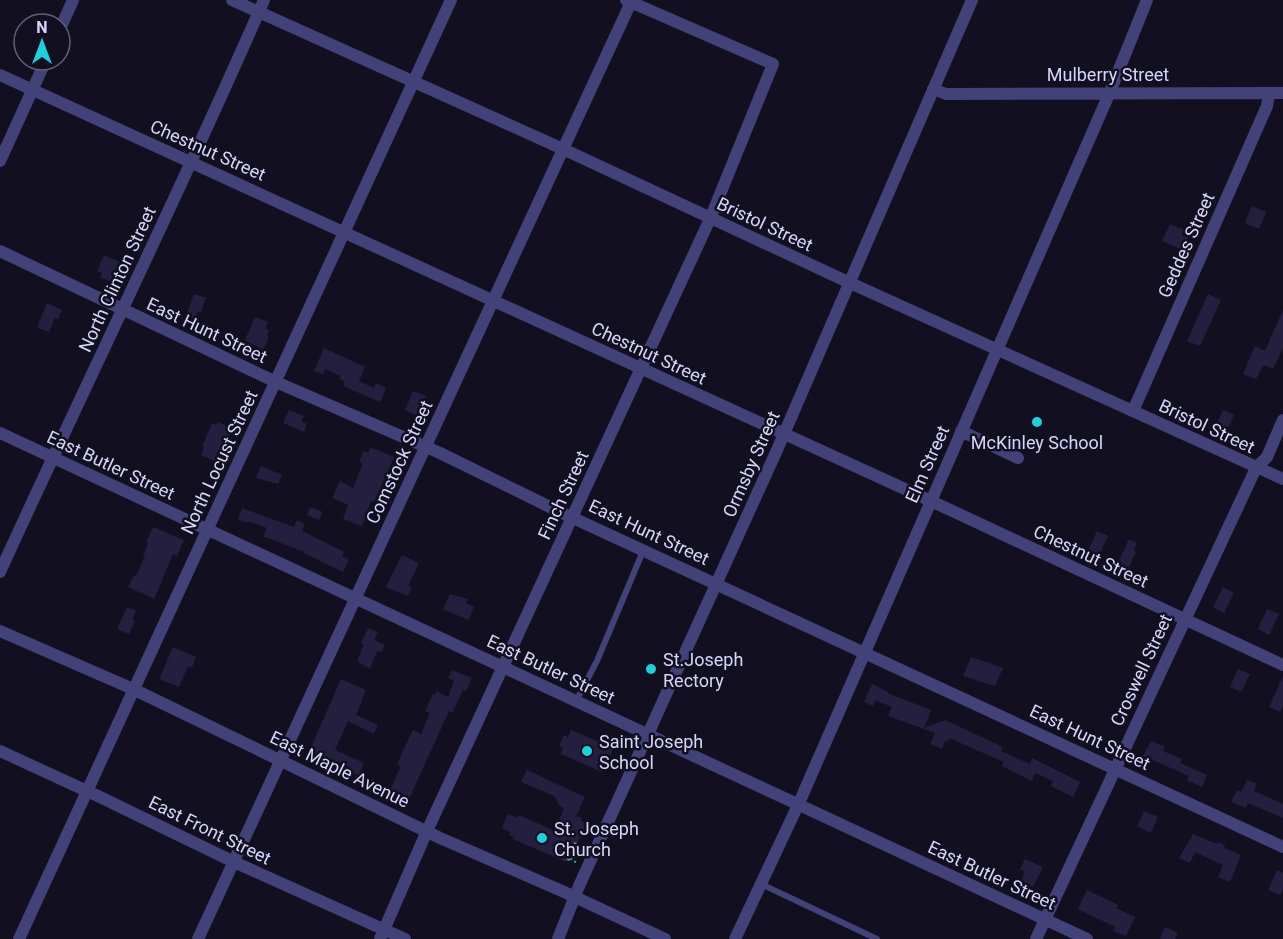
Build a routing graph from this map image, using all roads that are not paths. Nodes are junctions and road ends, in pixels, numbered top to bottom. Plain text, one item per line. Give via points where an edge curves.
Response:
1 (232, 0) edge
2 (451, 0) edge
3 (972, 0) edge
4 (1147, 0) edge
5 (629, 1) edge
6 (262, 6) edge
7 (41, 72) edge
8 (0, 75) edge
9 (414, 82) junction
10 (933, 89) junction
11 (33, 90) junction
12 (1110, 92) junction
13 (1269, 93) junction
14 (1283, 93) edge
15 (563, 149) junction
16 (0, 161) edge
17 (192, 162) junction
18 (710, 219) junction
19 (345, 232) junction
20 (0, 251) edge
21 (848, 282) junction
22 (493, 301) junction
23 (122, 310) junction
24 (998, 350) junction
25 (642, 369) junction
26 (276, 382) junction
27 (1133, 411) junction
28 (1283, 420) edge
29 (961, 431) junction
30 (0, 433) edge
31 (784, 435) junction
32 (426, 447) junction
33 (52, 458) junction
34 (1018, 458) dead end
35 (1256, 468) junction
36 (1283, 479) edge
37 (931, 501) junction
38 (573, 517) junction
39 (208, 530) junction
40 (643, 550) junction
41 (0, 572) edge
42 (717, 584) junction
43 (356, 599) junction
44 (1184, 620) junction
45 (0, 631) edge
46 (866, 652) junction
47 (1283, 665) edge
48 (504, 667) junction
49 (132, 689) junction
50 (576, 701) junction
51 (649, 734) junction
52 (0, 751) edge
53 (281, 760) junction
54 (1116, 769) junction
55 (87, 791) junction
56 (799, 803) junction
57 (428, 831) junction
58 (1283, 847) edge
59 (234, 862) junction
60 (760, 883) junction
61 (575, 898) junction
62 (1045, 920) junction
63 (382, 934) edge
64 (19, 939) edge
65 (198, 939) edge
66 (405, 939) edge
67 (558, 939) edge
68 (665, 939) edge
69 (735, 939) edge
70 (877, 939) edge
71 (1036, 939) edge
72 (1087, 939) edge

1 - 6 street, Bristol Street
2 - 9 street, North Locust Street
3 - 10 street, Ormsby Street
4 - 12 street, Elm Street
5 - 15 street, Comstock Street
5 - 18 street, Finch Street via 773,64
6 - 9 street, Bristol Street
6 - 17 street, North Clinton Street
7 - 11 street
8 - 11 street, Chestnut Street
9 - 15 street, Bristol Street
9 - 19 street, North Locust Street
10 - 12 street, Mulberry Street via 946,94
10 - 21 street, Ormsby Street
11 - 16 street
11 - 17 street, Chestnut Street
12 - 13 street, Mulberry Street
12 - 24 street, Elm Street
13 - 14 street, Mulberry Street
13 - 27 street, Geddes Street via 1267,106
15 - 18 street, Bristol Street
15 - 22 street, Comstock Street
17 - 19 street, Chestnut Street
17 - 23 street, North Clinton Street
18 - 21 street, Bristol Street
18 - 25 street, Finch Street
19 - 22 street, Chestnut Street
19 - 26 street, North Locust Street
20 - 23 street, East Hunt Street
21 - 24 street, Bristol Street
21 - 31 street, Ormsby Street
22 - 25 street, Chestnut Street
22 - 32 street, Comstock Street
23 - 26 street, East Hunt Street
23 - 33 street, North Clinton Street
24 - 27 street, Bristol Street
24 - 29 street, Elm Street
25 - 31 street, Chestnut Street
25 - 38 street, Finch Street
26 - 32 street, East Hunt Street
26 - 39 street, North Locust Street
27 - 35 street, Bristol Street
28 - 35 street, Croswell Street via 1267,457
29 - 34 street
29 - 37 street, Elm Street
30 - 33 street, East Butler Street
31 - 37 street, Chestnut Street
31 - 42 street, Ormsby Street
32 - 38 street, East Hunt Street
32 - 43 street, Comstock Street
33 - 39 street, East Butler Street
33 - 41 street, North Clinton Street
35 - 36 street, Bristol Street
35 - 44 street, Croswell Street
37 - 44 street, Chestnut Street
37 - 46 street, Elm Street
38 - 40 street, East Hunt Street
38 - 48 street, Finch Street
39 - 43 street, East Butler Street
39 - 49 street, North Locust Street
40 - 42 street, East Hunt Street
40 - 50 lane
42 - 46 street, East Hunt Street
42 - 51 street, Ormsby Street
43 - 48 street, East Butler Street
43 - 53 street, Comstock Street
44 - 47 street, Chestnut Street
44 - 54 street, Croswell Street
45 - 49 street, East Maple Avenue
46 - 54 street, East Hunt Street
46 - 56 street, Elm Street
48 - 50 street, East Butler Street
48 - 57 street, Finch Street
49 - 53 street, East Maple Avenue
49 - 55 street, North Locust Street
50 - 51 street, East Butler Street
51 - 56 street, East Butler Street
51 - 61 street, Ormsby Street
52 - 55 street, East Front Street
53 - 57 street, East Maple Avenue
53 - 59 street, Comstock Street
54 - 58 street, East Hunt Street
54 - 62 street, Croswell Street
55 - 59 street, East Front Street
55 - 64 street, North Locust Street
56 - 60 street, Elm Street
56 - 62 street, East Butler Street
57 - 61 street, East Maple Avenue
57 - 63 street, Finch Street
59 - 63 street, East Front Street
59 - 65 street, Comstock Street
60 - 69 street, Elm Street
60 - 70 lane
61 - 67 street, Ormsby Street
61 - 68 street, East Maple Avenue
62 - 71 street, Croswell Street
62 - 72 street, East Butler Street
63 - 66 street, East Front Street

